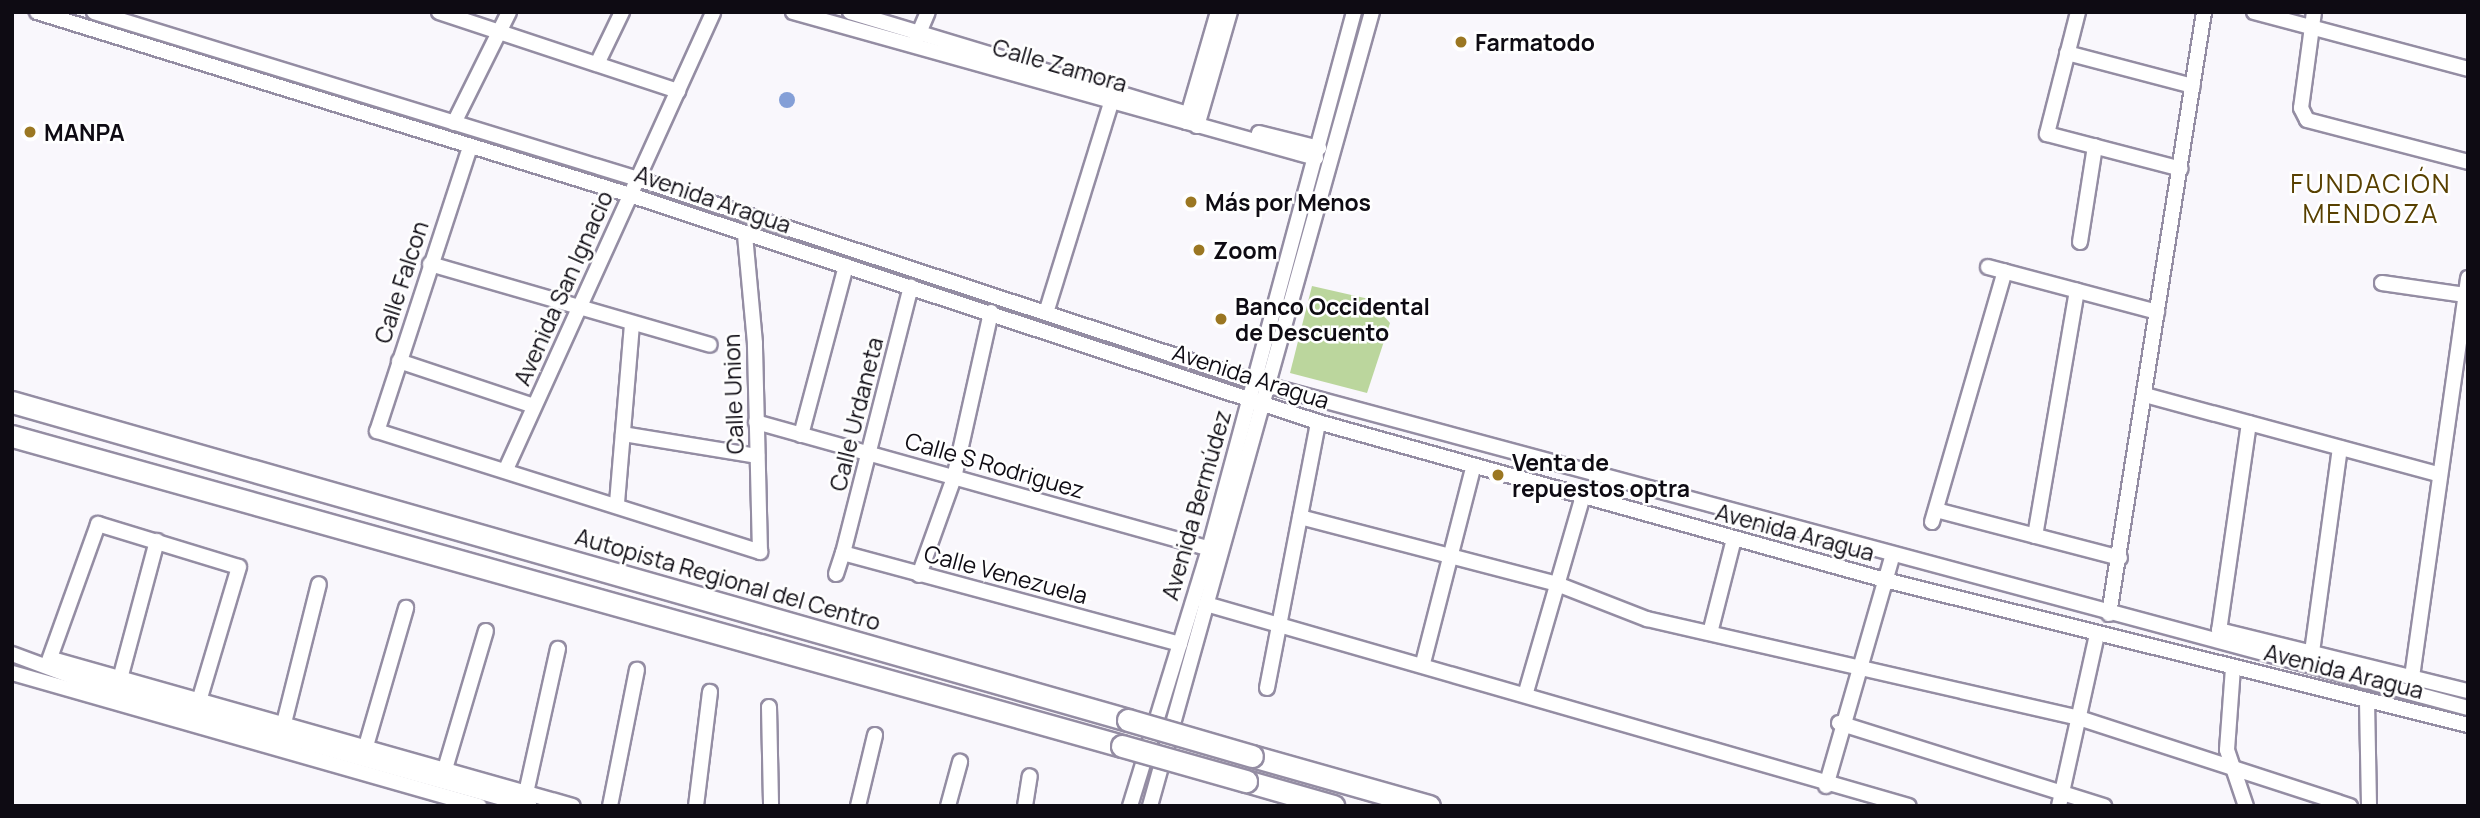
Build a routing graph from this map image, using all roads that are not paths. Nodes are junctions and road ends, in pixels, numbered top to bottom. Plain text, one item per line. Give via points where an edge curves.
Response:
1 (37, 12) edge
2 (93, 12) edge
3 (439, 12) edge
4 (509, 12) edge
5 (622, 12) edge
6 (713, 12) edge
7 (793, 12) edge
8 (850, 12) edge
9 (928, 12) edge
10 (1218, 12) edge
11 (1230, 12) edge
12 (1354, 12) edge
13 (1372, 12) edge
14 (2078, 12) edge
15 (2204, 12) edge
16 (2254, 12) edge
17 (2315, 12) edge
18 (2312, 29) junction
19 (500, 31) junction
20 (919, 31) junction
21 (914, 46) junction
22 (2067, 53) junction
23 (597, 64) junction
24 (2468, 69) edge
25 (2193, 86) junction
26 (678, 92) junction
27 (1112, 97) junction
28 (1193, 120) junction
29 (454, 123) junction
30 (2095, 146) junction
31 (470, 147) junction
32 (1318, 153) junction
33 (2468, 162) edge
34 (2181, 169) junction
35 (638, 178) junction
36 (630, 195) junction
37 (745, 235) junction
38 (2080, 242) dead end
39 (430, 264) junction
40 (846, 267) junction
41 (1989, 267) dead end
42 (2005, 271) junction
43 (2468, 278) edge
44 (2382, 283) dead end
45 (911, 287) junction
46 (2077, 291) junction
47 (2465, 295) junction
48 (578, 309) junction
49 (991, 312) junction
50 (2157, 312) junction
51 (1045, 313) junction
52 (632, 326) junction
53 (710, 345) dead end
54 (2463, 346) edge
55 (399, 361) junction
56 (1255, 382) junction
57 (1270, 385) junction
58 (2145, 395) junction
59 (1249, 401) junction
60 (12, 402) edge
61 (534, 406) junction
62 (1265, 406) junction
63 (756, 422) junction
64 (1318, 422) junction
65 (2249, 423) junction
66 (623, 434) junction
67 (801, 435) junction
68 (12, 436) edge
69 (2340, 448) junction
70 (870, 454) junction
71 (757, 456) junction
72 (1474, 465) junction
73 (506, 467) junction
74 (2437, 474) junction
75 (954, 478) junction
76 (1583, 496) junction
77 (617, 503) junction
78 (1300, 517) junction
79 (2035, 536) junction
80 (1734, 539) junction
81 (157, 541) junction
82 (1215, 551) junction
83 (844, 553) junction
84 (1450, 556) junction
85 (1892, 558) junction
86 (2120, 558) junction
87 (836, 574) dead end
88 (919, 575) junction
89 (1885, 580) junction
90 (319, 584) dead end
91 (1557, 584) junction
92 (1206, 604) junction
93 (406, 608) dead end
94 (2109, 614) junction
95 (1282, 621) junction
96 (486, 631) dead end
97 (1710, 633) junction
98 (2097, 634) junction
99 (1180, 644) junction
100 (558, 649) dead end
101 (2312, 652) junction
102 (12, 654) edge
103 (49, 663) junction
104 (1423, 663) junction
105 (1861, 664) junction
106 (2233, 668) junction
107 (637, 670) dead end
108 (12, 673) edge
109 (2412, 677) junction
110 (120, 679) junction
111 (37, 681) junction
112 (1267, 688) dead end
113 (710, 691) dead end
114 (2468, 691) edge
115 (1525, 692) junction
116 (199, 701) junction
117 (2367, 701) junction
118 (769, 707) dead end
119 (2468, 708) edge
120 (2080, 718) junction
121 (284, 723) junction
122 (1839, 723) junction
123 (2468, 725) edge
124 (875, 735) dead end
125 (366, 746) junction
126 (960, 762) dead end
127 (445, 769) junction
128 (2234, 769) junction
129 (1030, 776) dead end
130 (1826, 786) junction
131 (2064, 790) junction
132 (527, 801) edge
133 (479, 806) edge
134 (573, 806) edge
135 (610, 806) edge
136 (696, 806) edge
137 (771, 806) edge
138 (858, 806) edge
139 (948, 806) edge
140 (1026, 806) edge
141 (1130, 806) edge
142 (1150, 806) edge
143 (1333, 806) edge
144 (1429, 806) edge
145 (1909, 806) edge
146 (2059, 806) edge
147 (2104, 806) edge
148 (2246, 806) edge
149 (2350, 806) edge
150 (2369, 806) edge

1 - 31 street, Avenida Aragua
2 - 29 street, Avenida Aragua
3 - 19 street
4 - 19 street
5 - 23 street
6 - 26 street, Avenida San Ignacio
7 - 21 street, Calle Zamora
8 - 20 street, Calle Zamora
9 - 20 street
10 - 28 street
11 - 28 street
12 - 32 street, Avenida Bermúdez
13 - 57 street, Avenida Bermúdez
14 - 22 street
15 - 25 street
16 - 18 street
17 - 18 street
18 - 24 street
18 - 33 street via 2301,108 2307,120
19 - 23 street
19 - 29 street
20 - 21 street
20 - 27 street, Calle Zamora
21 - 27 street, Calle Zamora
22 - 25 street
22 - 30 street via 2047,134
23 - 26 street
25 - 34 street
26 - 35 street, Avenida San Ignacio
27 - 28 street, Calle Zamora
27 - 51 street
28 - 32 street, Calle Zamora
29 - 35 street, Avenida Aragua
30 - 34 street
30 - 38 street
31 - 36 street, Avenida Aragua
31 - 39 street, Calle Falcon
32 - 56 street, Avenida Bermúdez
34 - 50 street
35 - 36 street, Avenida San Ignacio
35 - 51 street, Avenida Aragua
36 - 37 street, Avenida Aragua
36 - 48 street, Avenida San Ignacio
37 - 40 street, Avenida Aragua
37 - 63 street, Calle Union
39 - 48 street
39 - 55 street, Calle Falcon
40 - 45 street, Avenida Aragua
40 - 67 street
41 - 42 street
42 - 46 street
42 - 79 street via 1934,516
43 - 47 street
44 - 47 street
45 - 49 street, Avenida Aragua
45 - 70 street, Calle Urdaneta
46 - 50 street
46 - 79 street
47 - 54 street
48 - 52 street
48 - 61 street, Avenida San Ignacio
49 - 59 street, Avenida Aragua
49 - 75 street
50 - 58 street
51 - 56 street, Avenida Aragua
52 - 53 street
52 - 66 street
54 - 74 street
55 - 61 street
55 - 73 street, Calle Falcon via 377,431
56 - 57 street, Avenida Aragua
56 - 59 street, Avenida Bermúdez
57 - 62 street, Avenida Bermúdez
57 - 85 street, Avenida Aragua
58 - 65 street
58 - 86 street
59 - 62 street, Avenida Aragua
59 - 82 street, Avenida Bermúdez
60 - 144 highway, Autopista Regional del Centro, bridge
61 - 73 street, Avenida San Ignacio
62 - 64 street, Avenida Aragua
62 - 82 street, Avenida Bermúdez
63 - 67 street, Calle S Rodriguez
63 - 71 street, Calle Union
64 - 72 street, Avenida Aragua
64 - 78 street
65 - 69 street
65 - 101 street via 2219,630
66 - 71 street
66 - 77 street
67 - 70 street, Calle S Rodriguez
68 - 143 highway, bridge
69 - 74 street
69 - 101 street
70 - 75 street, Calle S Rodriguez
70 - 83 street, Calle Urdaneta
71 - 77 street, Calle Union via 760,552
72 - 76 street, Avenida Aragua
72 - 84 street
73 - 77 street
74 - 109 street
75 - 82 street, Calle S Rodriguez
75 - 88 street
76 - 80 street, Avenida Aragua
76 - 91 street
78 - 84 street
78 - 95 street
79 - 86 street
80 - 89 street, Avenida Aragua
80 - 97 street
81 - 103 street via 98,524
81 - 110 street
81 - 116 street via 239,567
82 - 92 street, Avenida Bermúdez
82 - 99 street, Avenida Bermúdez
83 - 87 street
83 - 88 street, Calle Venezuela
84 - 91 street
84 - 104 street
85 - 89 street
85 - 94 street, Avenida Aragua
86 - 94 street
88 - 99 street, Calle Venezuela
89 - 98 street, Avenida Aragua
89 - 105 street
90 - 121 street
91 - 97 street via 1647,619
91 - 115 street
92 - 95 street
92 - 142 street, Avenida Bermúdez
93 - 125 street
94 - 119 street, Avenida Aragua
95 - 104 street
95 - 112 street
96 - 127 street
97 - 105 street
98 - 106 street, Avenida Aragua
98 - 120 street
99 - 141 street, Avenida Bermúdez
100 - 132 street
101 - 109 street
102 - 103 street
103 - 110 street
103 - 111 street
103 - 132 street
104 - 115 street
105 - 120 street
105 - 122 street
106 - 117 street, Avenida Aragua
106 - 128 street via 2225,731
107 - 135 street
108 - 111 street
109 - 114 street
110 - 116 street
111 - 133 street
113 - 136 street
115 - 130 street
116 - 121 street
117 - 123 street, Avenida Aragua
117 - 150 street
118 - 137 street
120 - 128 street
120 - 131 street
121 - 125 street
122 - 130 street
122 - 131 street
124 - 138 street
125 - 127 street
126 - 139 street
127 - 132 street
128 - 148 street
128 - 149 street
129 - 140 street
130 - 145 street
131 - 146 street
131 - 147 street
132 - 134 street

